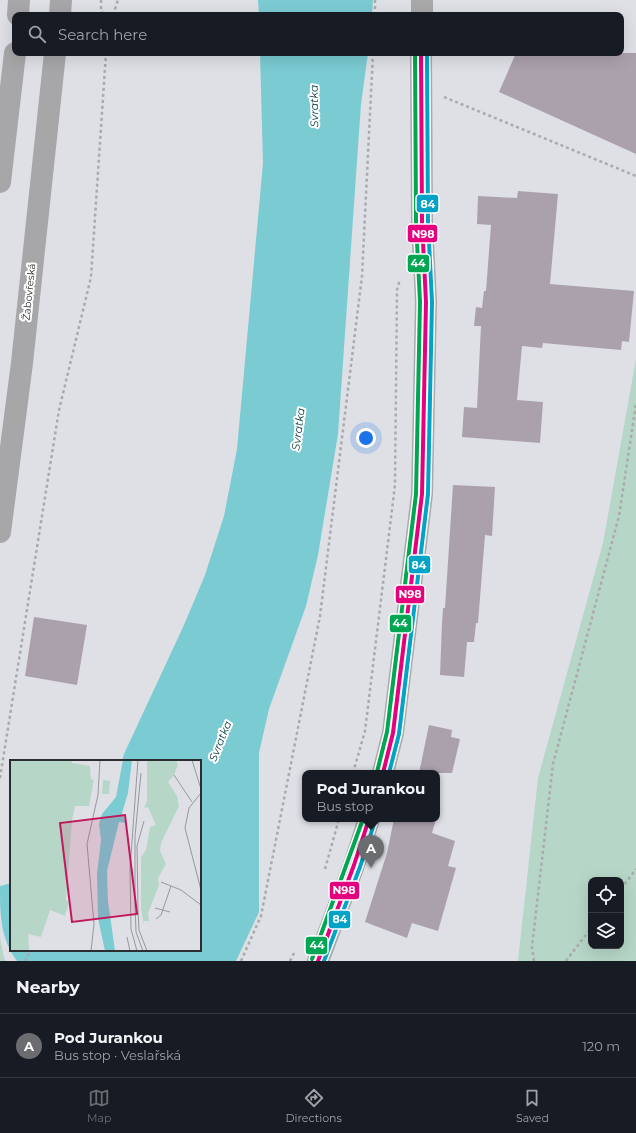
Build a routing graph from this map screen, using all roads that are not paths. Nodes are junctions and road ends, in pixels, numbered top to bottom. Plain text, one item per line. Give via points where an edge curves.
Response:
1 (19, 0) edge
2 (61, 0) edge
3 (422, 0) edge
4 (18, 12) edge
5 (60, 12) edge
6 (422, 12) edge
7 (15, 56) edge
8 (55, 56) edge
9 (421, 56) edge
10 (0, 182) edge
11 (0, 532) edge
12 (384, 770) edge
13 (368, 822) edge
14 (318, 961) edge

1 - 4 highway
2 - 5 highway
3 - 6 street
7 - 10 highway
8 - 11 highway, Žabovřeská via 22,363
9 - 12 street via 422,222 426,302 422,494 393,733
13 - 14 street

